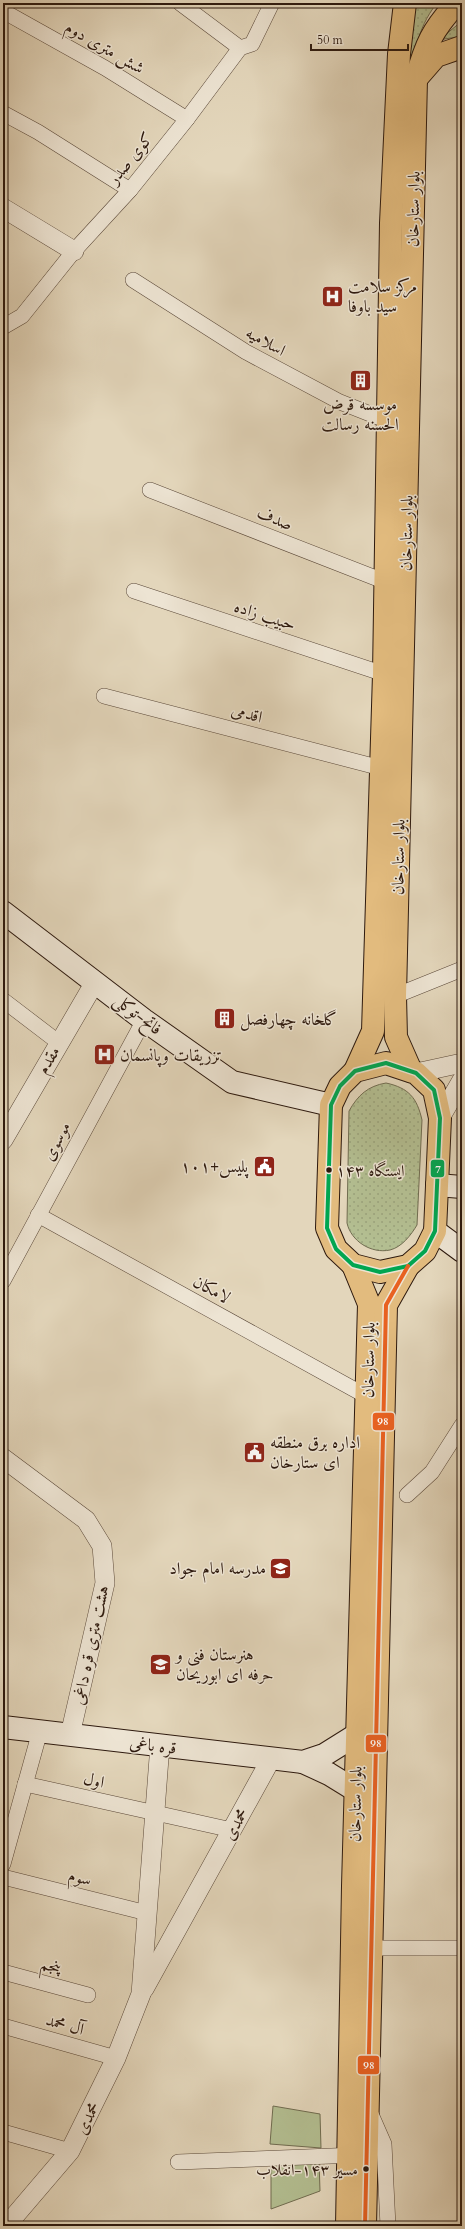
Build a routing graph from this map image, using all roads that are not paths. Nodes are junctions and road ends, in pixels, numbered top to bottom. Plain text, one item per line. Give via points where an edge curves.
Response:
1 (180, 3) edge
2 (272, 3) edge
3 (405, 3) edge
4 (457, 3) edge
5 (3, 11) edge
6 (462, 47) edge
7 (240, 48) junction
8 (416, 79) junction
9 (3, 113) edge
10 (187, 119) junction
11 (130, 190) junction
12 (3, 208) edge
13 (74, 251) junction
14 (133, 280) dead end
15 (3, 328) edge
16 (388, 421) junction
17 (150, 490) dead end
18 (386, 582) junction
19 (134, 591) dead end
20 (384, 674) junction
21 (104, 696) dead end
22 (382, 768) junction
23 (5, 918) edge
24 (462, 969) edge
25 (95, 982) junction
26 (395, 996) junction
27 (3, 1000) edge
28 (144, 1020) junction
29 (58, 1042) junction
30 (462, 1063) edge
31 (355, 1071) junction
32 (414, 1072) junction
33 (462, 1080) edge
34 (331, 1105) junction
35 (440, 1118) junction
36 (3, 1140) edge
37 (437, 1185) junction
38 (462, 1187) edge
39 (38, 1215) junction
40 (435, 1231) junction
41 (462, 1251) edge
42 (353, 1265) junction
43 (408, 1266) junction
44 (3, 1281) edge
45 (368, 1397) junction
46 (462, 1425) edge
47 (3, 1458) edge
48 (407, 1495) dead end
49 (3, 1726) edge
50 (40, 1731) junction
51 (70, 1735) junction
52 (366, 1736) junction
53 (160, 1745) junction
54 (271, 1759) junction
55 (303, 1762) junction
56 (25, 1784) junction
57 (365, 1791) junction
58 (155, 1814) junction
59 (232, 1830) junction
60 (3, 1864) edge
61 (3, 1878) edge
62 (147, 1913) junction
63 (372, 1948) junction
64 (462, 1948) edge
65 (3, 1972) edge
66 (141, 1994) junction
67 (88, 1995) dead end
68 (3, 2026) edge
69 (116, 2058) junction
70 (368, 2106) junction
71 (3, 2132) edge
72 (70, 2151) junction
73 (357, 2155) junction
74 (178, 2162) dead end
75 (6, 2226) edge
76 (347, 2226) edge
77 (365, 2226) edge
78 (388, 2226) edge

1 - 7 street
2 - 7 street, کوی صدر via 252,44
3 - 16 main road, بلوار ستارخان via 399,54 392,215
4 - 8 main road, بلوار ستارخان via 438,24 424,50
5 - 10 street, شش متری دوم via 105,68
6 - 8 main road via 436,56
7 - 10 street, کوی صدر
8 - 26 main road, بلوار ستارخان
9 - 11 street
10 - 11 street, کوی صدر
11 - 13 street, کوی صدر
12 - 13 street
13 - 15 street, کوی صدر via 22,316
14 - 16 street, اسلامیه via 246,352 340,402
16 - 18 main road, بلوار ستارخان
17 - 18 street, صدف
18 - 20 main road, بلوار ستارخان
19 - 20 street, حبیب زاده
20 - 22 main road, بلوار ستارخان
21 - 22 street, اقدمی
22 - 31 main road, بلوار ستارخان via 373,1031
23 - 25 main road, فاتح-توکلی
24 - 26 street
25 - 28 main road, فاتح-توکلی
25 - 29 street, مقدم
26 - 32 main road, بلوار ستارخان via 396,1037
27 - 29 street
28 - 34 main road, فاتح-توکلی via 232,1082
28 - 39 street, موسوی
29 - 36 street, مقدم
30 - 32 street
31 - 32 main road via 386,1063
31 - 34 main road via 340,1086
32 - 35 main road via 434,1090
33 - 35 street
34 - 42 main road via 327,1228 336,1249
35 - 37 main road
37 - 38 main road
37 - 40 main road
39 - 44 street, موسوی
39 - 45 street, لامکان
40 - 41 main road
40 - 43 main road via 425,1251
42 - 43 main road via 380,1272
42 - 45 main road, بلوار ستارخان via 369,1304
43 - 52 main road, بلوار ستارخان via 386,1305
45 - 52 main road, بلوار ستارخان
46 - 48 street via 432,1472
47 - 51 street, هشت متری قره داغی via 86,1520 102,1546 105,1583
49 - 50 main road, قره باغی
50 - 51 main road, قره باغی
50 - 56 street
51 - 53 main road, قره باغی
52 - 55 main road, قره باغی
52 - 57 main road, بلوار ستارخان
53 - 54 main road, قره باغی
53 - 58 street, محمدی
54 - 55 main road, قره باغی
54 - 59 street, محمدی
55 - 57 main road, قره باغی
56 - 58 street, اول
56 - 60 street
57 - 63 main road, بلوار ستارخان
57 - 73 main road, بلوار ستارخان
58 - 59 street, اول
58 - 62 street, محمدی
59 - 66 street, محمدی
61 - 62 street, سوم
62 - 66 street, محمدی
63 - 64 street
63 - 70 main road, بلوار ستارخان
65 - 67 street, پنجم
66 - 69 street, محمدی
68 - 69 street, آل محمد
69 - 72 street, محمدی
70 - 73 main road, بلوار ستارخان
70 - 78 street via 384,2144
71 - 72 street
72 - 75 street, محمدی
73 - 74 street
73 - 76 main road, بلوار ستارخان
73 - 77 main road, بلوار ستارخان

